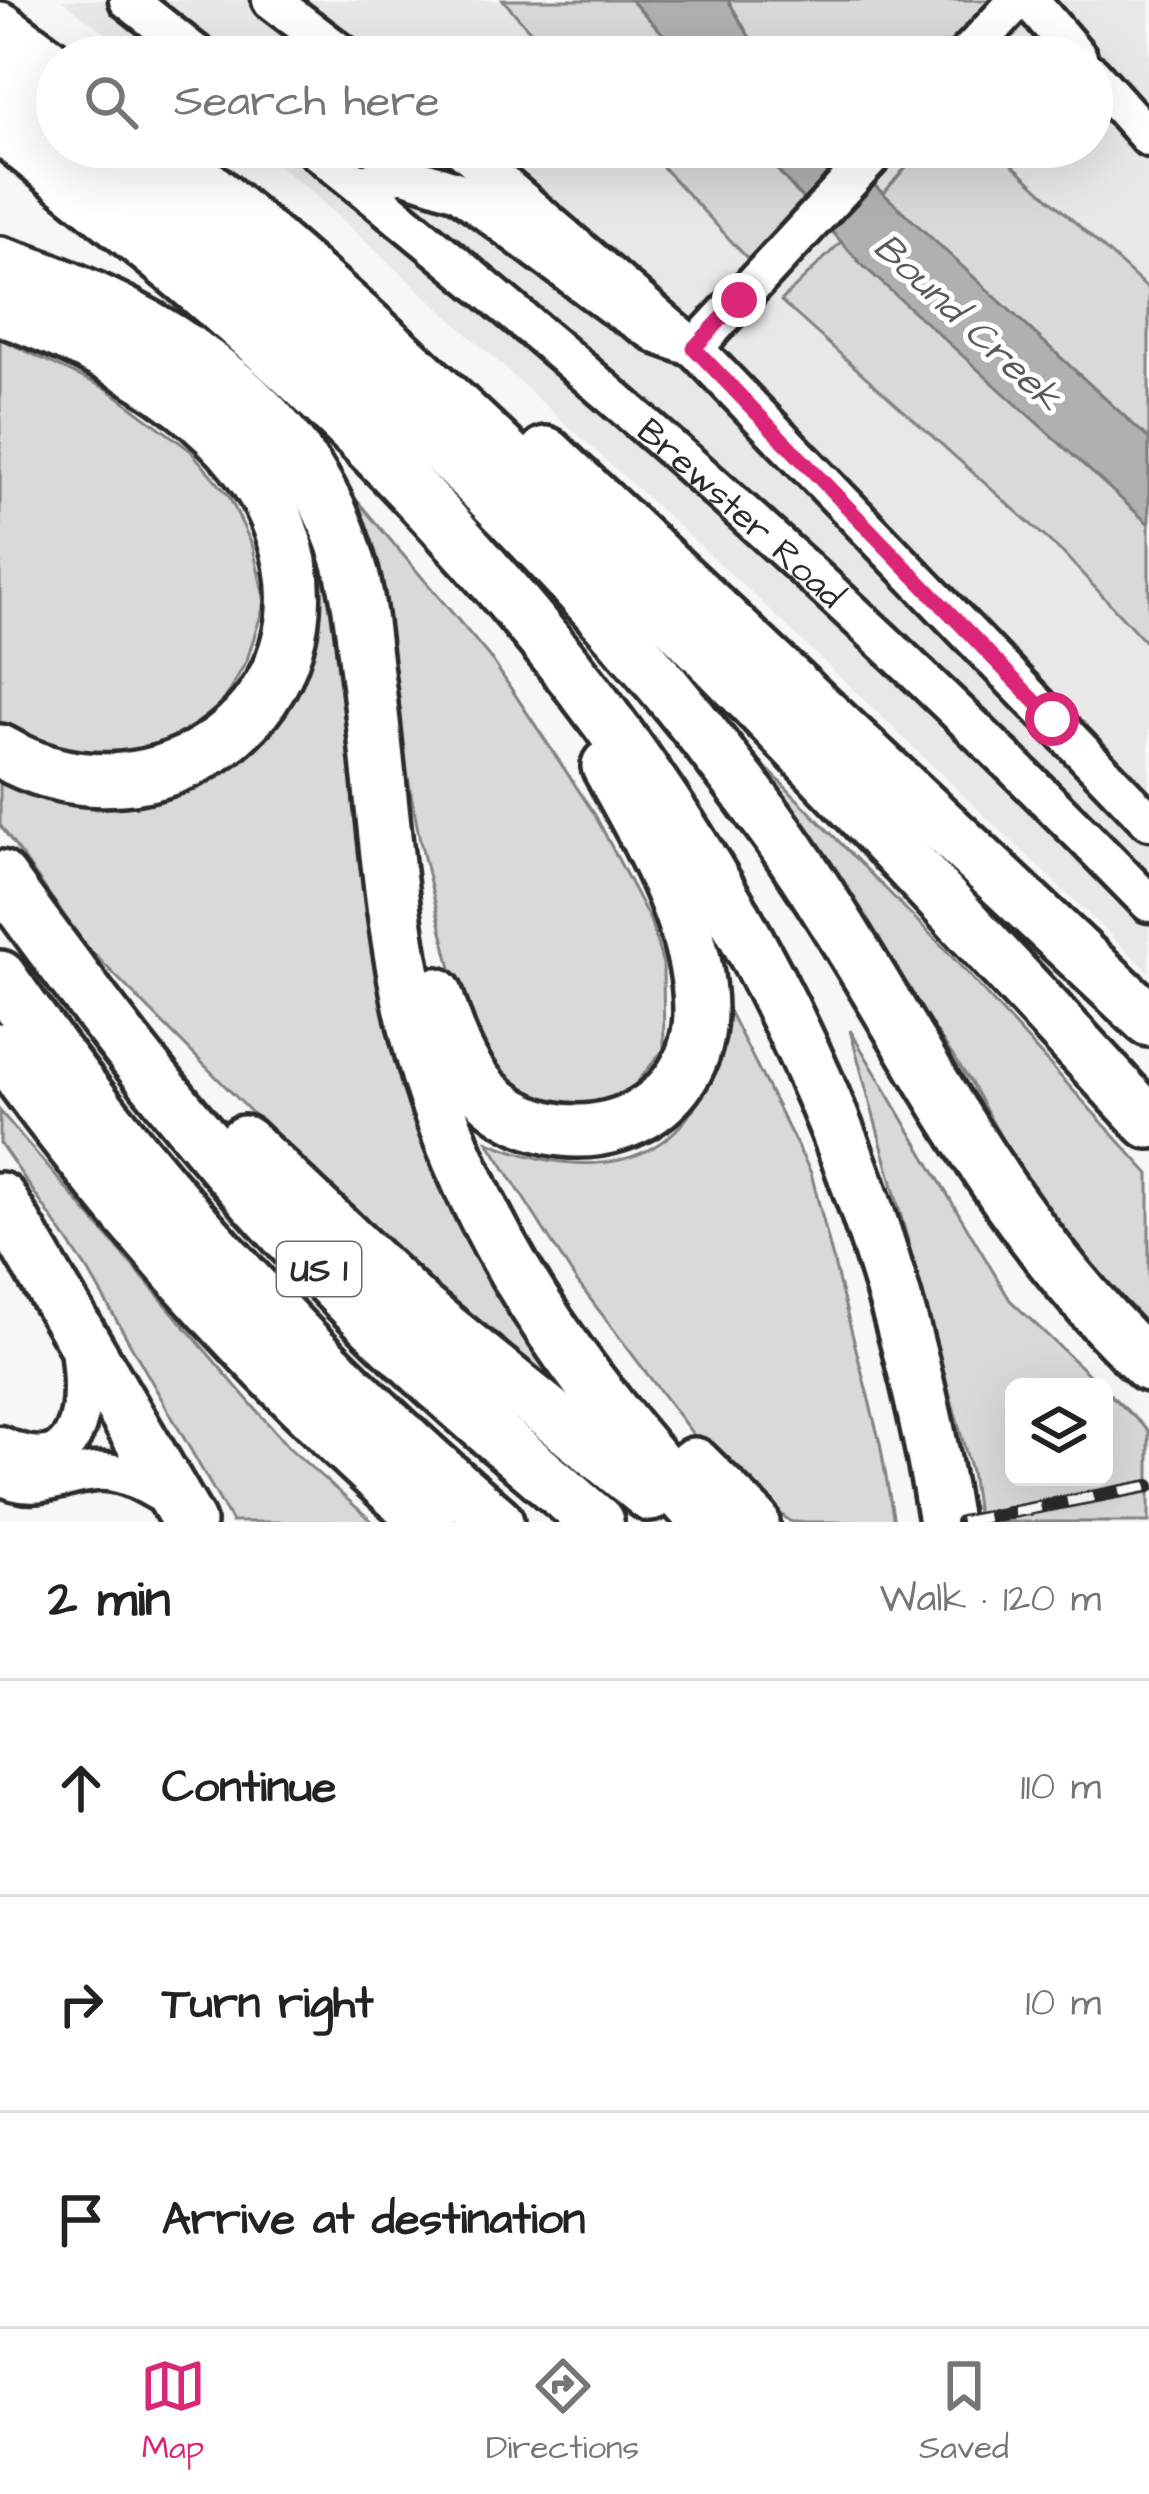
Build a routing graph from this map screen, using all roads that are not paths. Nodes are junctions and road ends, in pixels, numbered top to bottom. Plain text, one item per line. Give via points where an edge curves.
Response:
1 (128, 0) edge
2 (271, 0) edge
3 (1018, 0) edge
4 (1029, 0) edge
5 (0, 28) edge
6 (173, 36) edge
7 (318, 36) edge
8 (985, 36) edge
9 (1060, 36) edge
10 (36, 55) edge
11 (0, 86) edge
12 (1113, 98) edge
13 (36, 111) edge
14 (0, 126) edge
15 (1149, 138) edge
16 (36, 155) edge
17 (52, 168) edge
18 (114, 168) edge
19 (183, 168) edge
20 (201, 168) edge
21 (339, 168) edge
22 (484, 168) edge
23 (861, 168) edge
24 (359, 184) junction
25 (0, 262) edge
26 (0, 309) edge
27 (694, 348) junction
28 (507, 595) junction
29 (0, 752) edge
30 (381, 785) junction
31 (1149, 820) edge
32 (0, 877) edge
33 (1149, 903) edge
34 (0, 976) edge
35 (77, 982) junction
36 (1149, 1020) edge
37 (0, 1049) edge
38 (435, 1094) junction
39 (1149, 1122) edge
40 (0, 1199) edge
41 (77, 1333) junction
42 (1149, 1364) edge
43 (0, 1445) edge
44 (0, 1475) edge
45 (943, 1511) edge
46 (183, 1512) edge
47 (429, 1522) edge
48 (496, 1522) edge
49 (597, 1522) edge
50 (683, 1522) edge
51 (707, 1522) edge
52 (753, 1522) edge

1 - 6 street
2 - 7 street
3 - 8 street
4 - 9 street
5 - 10 highway
11 - 13 highway
12 - 15 street
14 - 16 highway
17 - 28 highway via 304,382
18 - 42 highway via 374,384 618,636 798,863 1059,1273
19 - 39 highway via 386,346 622,573
20 - 36 highway via 410,330 687,580
21 - 24 street, Brewster Road
22 - 27 street
23 - 27 street
24 - 27 street via 402,173 458,191 611,305
24 - 33 street, Brewster Road via 766,533
25 - 30 highway via 84,293 183,349 248,400 307,468 355,586
26 - 29 highway via 127,369 225,441 280,527 292,595 271,681 242,721 191,761 109,784 63,779
27 - 31 street
28 - 30 highway via 628,803 685,933 698,992 694,1049 648,1111 600,1132 564,1132 514,1114 472,1077 444,1018
28 - 45 highway via 678,818 788,1013 871,1219
30 - 38 highway via 408,993
32 - 35 highway, US 1
34 - 48 highway via 223,1258 375,1414
35 - 49 highway, US 1 via 313,1263
35 - 50 highway via 419,1307
37 - 47 highway via 211,1309
38 - 51 highway via 485,1222 523,1290 593,1393
38 - 52 highway via 498,1209 595,1350
40 - 41 highway
41 - 43 street via 86,1398 73,1436 24,1456
41 - 46 highway
44 - 46 street via 42,1486 98,1471 129,1476

